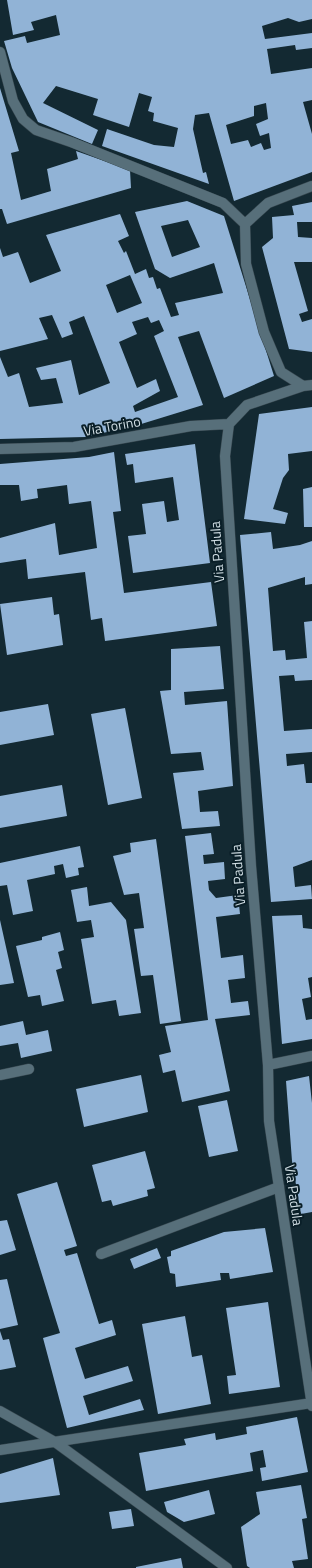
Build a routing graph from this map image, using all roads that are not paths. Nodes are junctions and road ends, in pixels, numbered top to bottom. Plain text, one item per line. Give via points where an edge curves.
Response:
1 (0, 52) edge
2 (312, 186) edge
3 (246, 224) junction
4 (307, 386) edge
5 (229, 424) junction
6 (0, 449) edge
7 (312, 1056) edge
8 (268, 1065) junction
9 (29, 1069) dead end
10 (0, 1075) edge
11 (279, 1187) junction
12 (101, 1254) dead end
13 (309, 1357) edge
14 (312, 1405) edge
15 (0, 1411) edge
16 (55, 1442) junction
17 (0, 1450) edge
18 (226, 1568) edge

1 - 3 street via 13,100 23,119 36,130 223,203
2 - 3 street via 268,203
3 - 4 street via 246,264 264,332 281,372
4 - 5 street via 247,405
5 - 6 street, Via Torino via 191,426 74,447
5 - 8 street, Via Padula via 225,456 251,866
7 - 8 street
8 - 11 street, Via Padula via 269,1121
9 - 10 street
11 - 12 street
11 - 13 street, Via Padula
13 - 14 street, Via Padula
14 - 16 street
15 - 16 street
16 - 17 street
16 - 18 street

